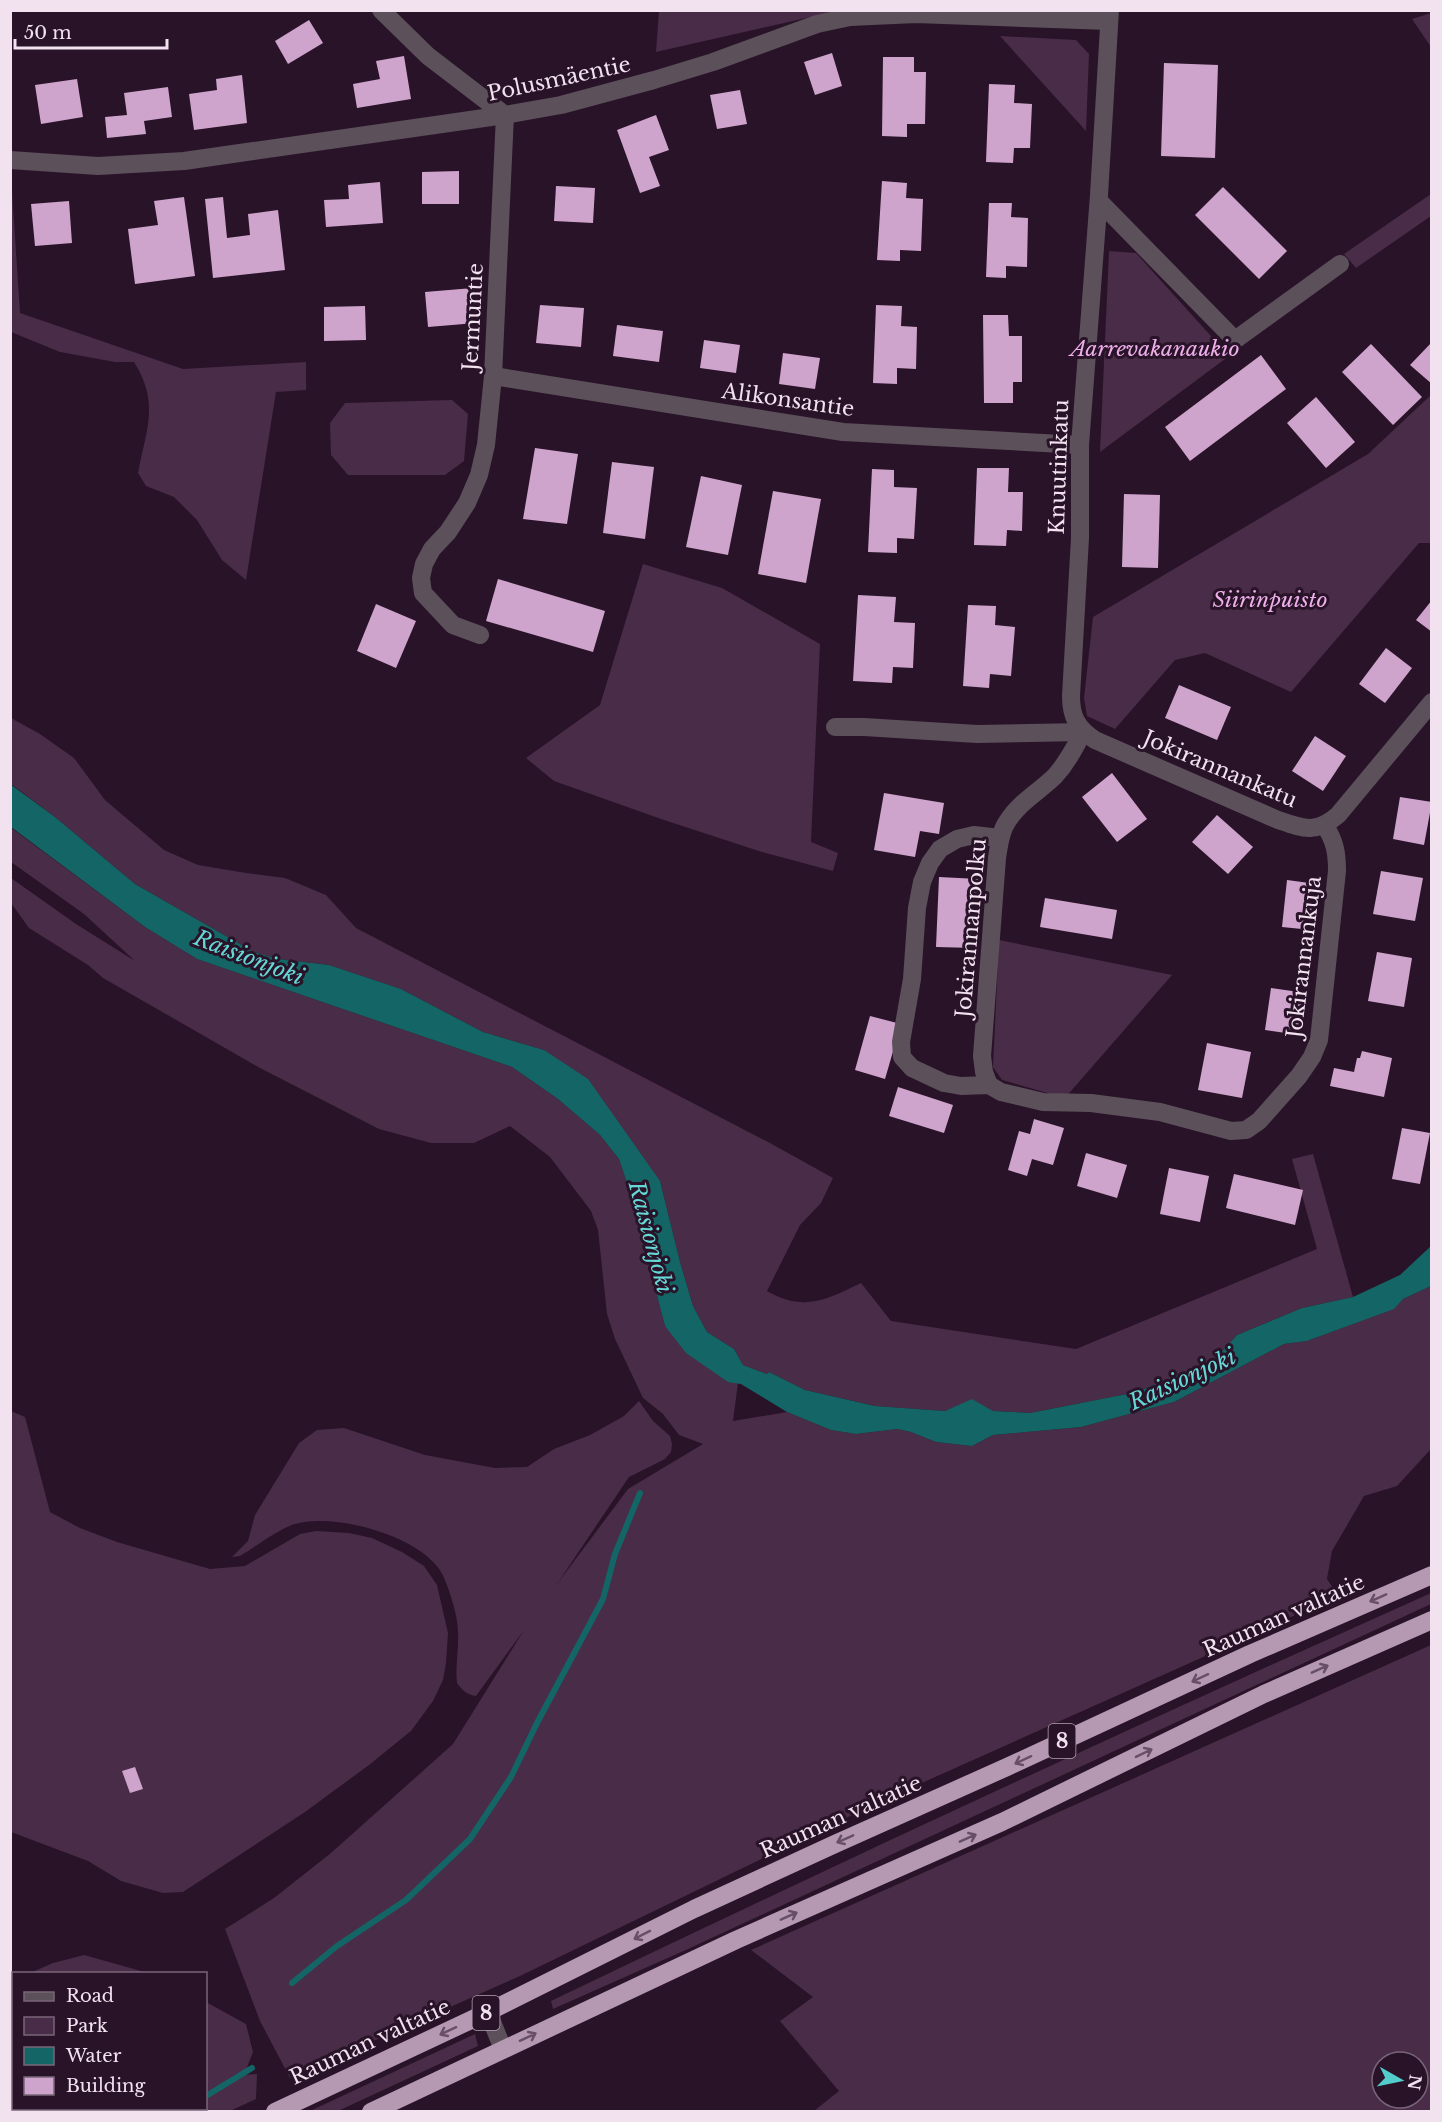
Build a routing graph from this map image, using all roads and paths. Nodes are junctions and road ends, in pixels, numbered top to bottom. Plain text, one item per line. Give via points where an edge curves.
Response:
1 (381, 10) edge
2 (1109, 16) edge
3 (505, 115) junction
4 (10, 160) edge
5 (1099, 201) junction
6 (1340, 264) dead end
7 (493, 375) junction
8 (1080, 445) junction
9 (480, 635) dead end
10 (1431, 702) edge
11 (835, 727) dead end
12 (1083, 732) junction
13 (1325, 826) junction
14 (1000, 838) junction
15 (989, 1085) junction
16 (1431, 1575) edge
17 (1431, 1620) edge
18 (489, 2012) junction
19 (503, 2049) junction
20 (275, 2112) edge
21 (371, 2112) edge

1 - 3 street via 428,56
2 - 3 street, Polusmäentie via 850,17 817,24 654,80 561,105
2 - 5 street, Knuutinkatu
3 - 4 street, Polusmäentie via 184,161 98,165
3 - 7 street, Jermuntie
5 - 6 street via 1235,340
5 - 8 street, Knuutinkatu
7 - 8 street, Alikonsantie via 833,431
7 - 9 street, Jermuntie via 479,475 467,503 432,549 421,578 423,593 453,625
8 - 12 street, Knuutinkatu via 1080,538 1071,710
10 - 13 street
11 - 12 street via 977,734
12 - 13 street, Jokirannankatu via 1278,820 1310,828
12 - 14 street, Jokirannanpolku via 1067,761 1007,821
13 - 15 street, Jokirannankuja via 1334,840 1337,871 1318,1040 1299,1076 1259,1121 1246,1130 1231,1131 1160,1112 1091,1103 1043,1102
14 - 15 street, Jokirannanpolku via 982,1056
14 - 15 street via 957,839 940,849 930,863 917,908 912,978 901,1042 902,1057 928,1076 961,1086
16 -> 18 highway, Rauman valtatie / 8 via 694,1909
19 -> 17 highway, 8 via 1002,1822 1264,1694
18 - 19 street
18 -> 20 highway, Rauman valtatie / 8
19 - 21 highway, 8

